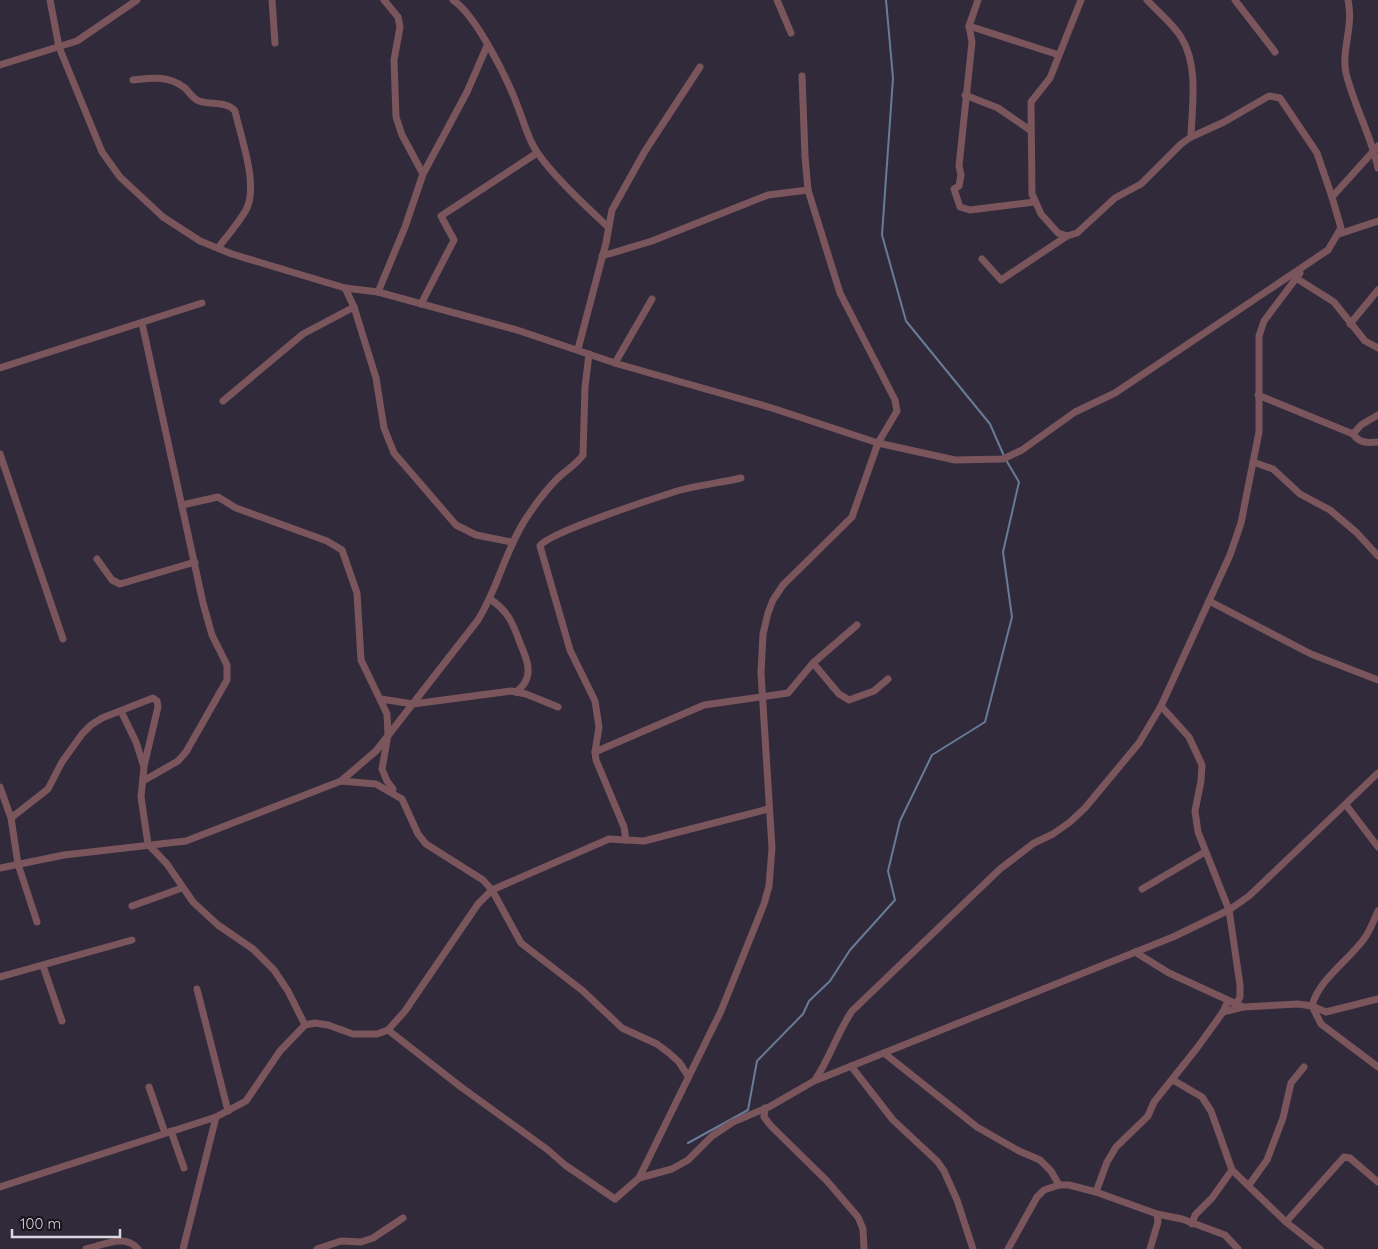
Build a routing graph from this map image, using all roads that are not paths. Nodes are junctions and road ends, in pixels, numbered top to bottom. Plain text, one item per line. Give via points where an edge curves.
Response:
1 (50, 0) edge
2 (138, 0) edge
3 (272, 0) edge
4 (384, 0) edge
5 (453, 0) edge
6 (777, 0) edge
7 (978, 0) edge
8 (1080, 0) edge
9 (1148, 0) edge
10 (1235, 0) edge
11 (1348, 0) edge
12 (968, 26) junction
13 (791, 33) dead end
14 (275, 43) dead end
15 (487, 46) junction
16 (59, 47) junction
17 (1274, 52) dead end
18 (1059, 55) junction
19 (0, 65) edge
20 (700, 67) dead end
21 (802, 76) dead end
22 (132, 80) dead end
23 (966, 95) junction
24 (1030, 130) junction
25 (1191, 137) junction
26 (1376, 147) edge
27 (537, 153) junction
28 (1378, 168) edge
29 (423, 174) junction
30 (808, 190) junction
31 (1332, 197) junction
32 (1035, 202) junction
33 (1378, 221) edge
34 (608, 227) junction
35 (1339, 234) junction
36 (1067, 236) junction
37 (218, 248) junction
38 (602, 256) junction
39 (982, 259) dead end
40 (1303, 268) junction
41 (1296, 278) junction
42 (345, 288) junction
43 (1378, 290) edge
44 (378, 292) junction
45 (652, 299) dead end
46 (202, 303) dead end
47 (421, 304) junction
48 (354, 307) junction
49 (142, 323) junction
50 (1350, 324) junction
51 (1378, 348) edge
52 (578, 349) junction
53 (589, 354) junction
54 (615, 363) junction
55 (0, 368) edge
56 (1258, 395) junction
57 (223, 401) dead end
58 (1378, 415) edge
59 (1354, 434) junction
60 (1378, 442) edge
61 (878, 444) junction
62 (0, 454) edge
63 (1253, 462) junction
64 (741, 478) dead end
65 (182, 505) junction
66 (511, 542) junction
67 (1378, 556) edge
68 (97, 559) dead end
69 (195, 562) junction
70 (490, 599) junction
71 (1209, 601) junction
72 (857, 625) dead end
73 (63, 639) dead end
74 (813, 663) junction
75 (888, 679) dead end
76 (1378, 680) edge
77 (516, 692) junction
78 (763, 696) junction
79 (381, 699) junction
80 (413, 704) junction
81 (1161, 706) junction
82 (558, 707) dead end
83 (120, 712) junction
84 (388, 735) junction
85 (594, 752) junction
86 (144, 766) junction
87 (1378, 773) edge
88 (143, 781) junction
89 (341, 781) junction
90 (0, 787) edge
91 (402, 799) junction
92 (1346, 804) junction
93 (768, 809) junction
94 (11, 818) junction
95 (626, 840) junction
96 (148, 844) junction
97 (1378, 847) edge
98 (1205, 852) junction
99 (18, 864) junction
100 (0, 868) edge
101 (182, 888) junction
102 (1142, 889) dead end
103 (492, 890) junction
104 (132, 906) dead end
105 (1229, 910) junction
106 (1378, 911) edge
107 (37, 922) dead end
108 (132, 940) dead end
109 (1135, 952) junction
110 (43, 966) junction
111 (0, 977) edge
112 (197, 989) dead end
113 (1378, 999) edge
114 (1228, 1000) junction
115 (1239, 1006) junction
116 (1312, 1006) junction
117 (1223, 1012) junction
118 (62, 1021) dead end
119 (305, 1025) junction
120 (388, 1030) junction
121 (884, 1053) junction
122 (851, 1066) junction
123 (1304, 1067) dead end
124 (1378, 1067) edge
125 (688, 1076) junction
126 (1173, 1080) junction
127 (814, 1081) junction
128 (149, 1087) dead end
129 (765, 1108) junction
130 (228, 1111) junction
131 (216, 1117) junction
132 (168, 1132) junction
133 (184, 1168) dead end
134 (1232, 1170) junction
135 (638, 1178) junction
136 (1378, 1182) edge
137 (1059, 1185) junction
138 (1249, 1185) junction
139 (0, 1187) edge
140 (1096, 1192) junction
141 (1157, 1214) junction
142 (403, 1218) dead end
143 (1286, 1222) junction
144 (1192, 1224) junction
145 (86, 1249) edge
146 (138, 1249) edge
147 (183, 1249) edge
148 (317, 1249) edge
149 (864, 1249) edge
150 (973, 1249) edge
151 (1008, 1249) edge
152 (1150, 1249) edge
153 (1238, 1249) edge
154 (1320, 1249) edge

1 - 16 street
2 - 16 street via 87,36
3 - 14 street
4 - 29 street via 398,16 400,27 394,60 396,118
5 - 15 street via 470,16
6 - 13 street
7 - 12 street
8 - 18 street
9 - 25 street via 1181,37 1187,50 1193,85
10 - 17 street
11 - 26 street via 1351,27 1345,54 1347,74
12 - 18 street
12 - 23 street via 972,42
15 - 27 street
15 - 29 street via 467,92
16 - 19 street
16 - 37 street via 110,167 163,217 200,241
18 - 24 street via 1050,78 1031,102
20 - 34 street via 640,160 612,210
21 - 30 street
22 - 37 street via 172,80 198,101 228,106 235,111 251,192 245,211
23 - 24 street via 998,108
23 - 32 street via 959,166 961,175 959,186 954,189 960,208 970,210
24 - 32 street via 1031,184
25 - 31 street via 1266,97 1276,96 1317,153
25 - 36 street via 1141,184 1114,198 1083,229
26 - 28 street
26 - 31 street
27 - 34 street
27 - 47 street via 441,216 454,240
29 - 44 street
30 - 38 street via 768,194 652,242
30 - 61 street via 840,293 897,405 897,411
31 - 35 street via 1340,222
32 - 36 street via 1049,226
33 - 35 street
34 - 38 street
35 - 40 street via 1328,250
36 - 39 street via 1001,280
37 - 42 street
38 - 52 street
40 - 41 street
40 - 61 street via 1115,393 1075,412 1022,450 1003,459 955,460
41 - 50 street via 1334,302
41 - 56 street via 1264,321 1259,336
42 - 44 street
42 - 48 street
43 - 50 street
44 - 47 street
45 - 54 street
46 - 49 street
47 - 52 street
48 - 57 street via 303,334
48 - 66 street via 376,378 384,428 394,454 456,525 476,535
49 - 55 street
49 - 65 street
50 - 51 street via 1365,341
52 - 53 street
53 - 54 street
53 - 66 street via 583,455 547,491
54 - 61 street via 772,408
56 - 59 street
56 - 63 street via 1259,432
58 - 59 street via 1361,425
59 - 60 street via 1364,442
61 - 78 street via 852,517 783,584 773,600 763,634
62 - 73 street
63 - 67 street via 1273,469 1304,497 1330,510
63 - 71 street via 1241,523
64 - 85 street via 678,491 541,543 540,550 570,650 595,701 599,727
65 - 69 street
65 - 79 street via 218,497 236,508 338,546 357,594 361,660
66 - 70 street
68 - 69 street via 112,580 120,584
69 - 88 street via 212,635 227,665 227,680 186,752 178,761
70 - 77 street via 512,620 529,664 527,680
70 - 80 street via 478,620
71 - 76 street via 1311,654
71 - 81 street
72 - 74 street
74 - 75 street via 839,694 849,700 874,691
74 - 78 street via 788,693
77 - 80 street
77 - 82 street
78 - 85 street via 704,706
78 - 93 street
79 - 80 street
79 - 84 street via 387,714
80 - 84 street
81 - 98 street via 1188,737 1202,765 1195,811
81 - 127 street via 1138,742 1085,808 1053,834 1034,843 1006,864 852,1011
83 - 86 street
83 - 86 street via 150,698 156,701 158,706
83 - 94 street via 102,718 82,734 48,789
84 - 89 street via 376,751
84 - 91 street via 382,769 386,781
85 - 95 street
86 - 88 street
87 - 92 street
88 - 96 street via 141,797
89 - 91 street via 376,784
89 - 96 street via 186,841
90 - 94 street
91 - 103 street via 426,844 483,880
92 - 97 street
92 - 105 street via 1254,892
93 - 95 street via 644,841
93 - 125 street via 771,864 764,904 721,1010
94 - 99 street
95 - 103 street via 609,840
96 - 99 street
96 - 101 street via 167,864
98 - 102 street
98 - 105 street
99 - 100 street
99 - 107 street
101 - 104 street
101 - 119 street via 207,916 253,949 274,970
103 - 120 street via 478,904 405,1011
103 - 125 street via 521,943 583,990 622,1028 669,1053
105 - 109 street
105 - 115 street via 1240,985
106 - 116 street via 1364,939 1314,996
108 - 110 street
109 - 114 street via 1169,973
109 - 121 street
110 - 111 street
110 - 118 street
112 - 130 street
113 - 116 street via 1326,1012
114 - 115 street
114 - 117 street
115 - 116 street
115 - 117 street
116 - 124 street via 1321,1024
117 - 126 street
119 - 120 street via 328,1025 358,1034 377,1034
119 - 130 street via 280,1051 246,1101
120 - 135 street via 460,1087 615,1199
121 - 122 street
121 - 137 street via 977,1127 1040,1160
122 - 127 street
122 - 150 street via 892,1120 944,1171
123 - 138 street via 1291,1083 1267,1160
125 - 135 street
126 - 134 street via 1202,1097 1211,1111
126 - 140 street via 1154,1102 1148,1116 1116,1147
127 - 129 street
128 - 132 street
129 - 135 street via 733,1122 688,1160 672,1169
129 - 149 street via 764,1117 771,1126 858,1216 863,1229
130 - 131 street
131 - 132 street
131 - 147 street
132 - 133 street
132 - 139 street
134 - 138 street
134 - 144 street via 1195,1215
136 - 143 street via 1350,1158 1344,1157
137 - 140 street
137 - 151 street via 1044,1190 1037,1197
138 - 143 street
140 - 141 street
141 - 144 street
141 - 152 street via 1158,1222
142 - 148 street via 367,1240 341,1241
143 - 154 street
144 - 153 street via 1225,1235
145 - 146 street via 124,1240

